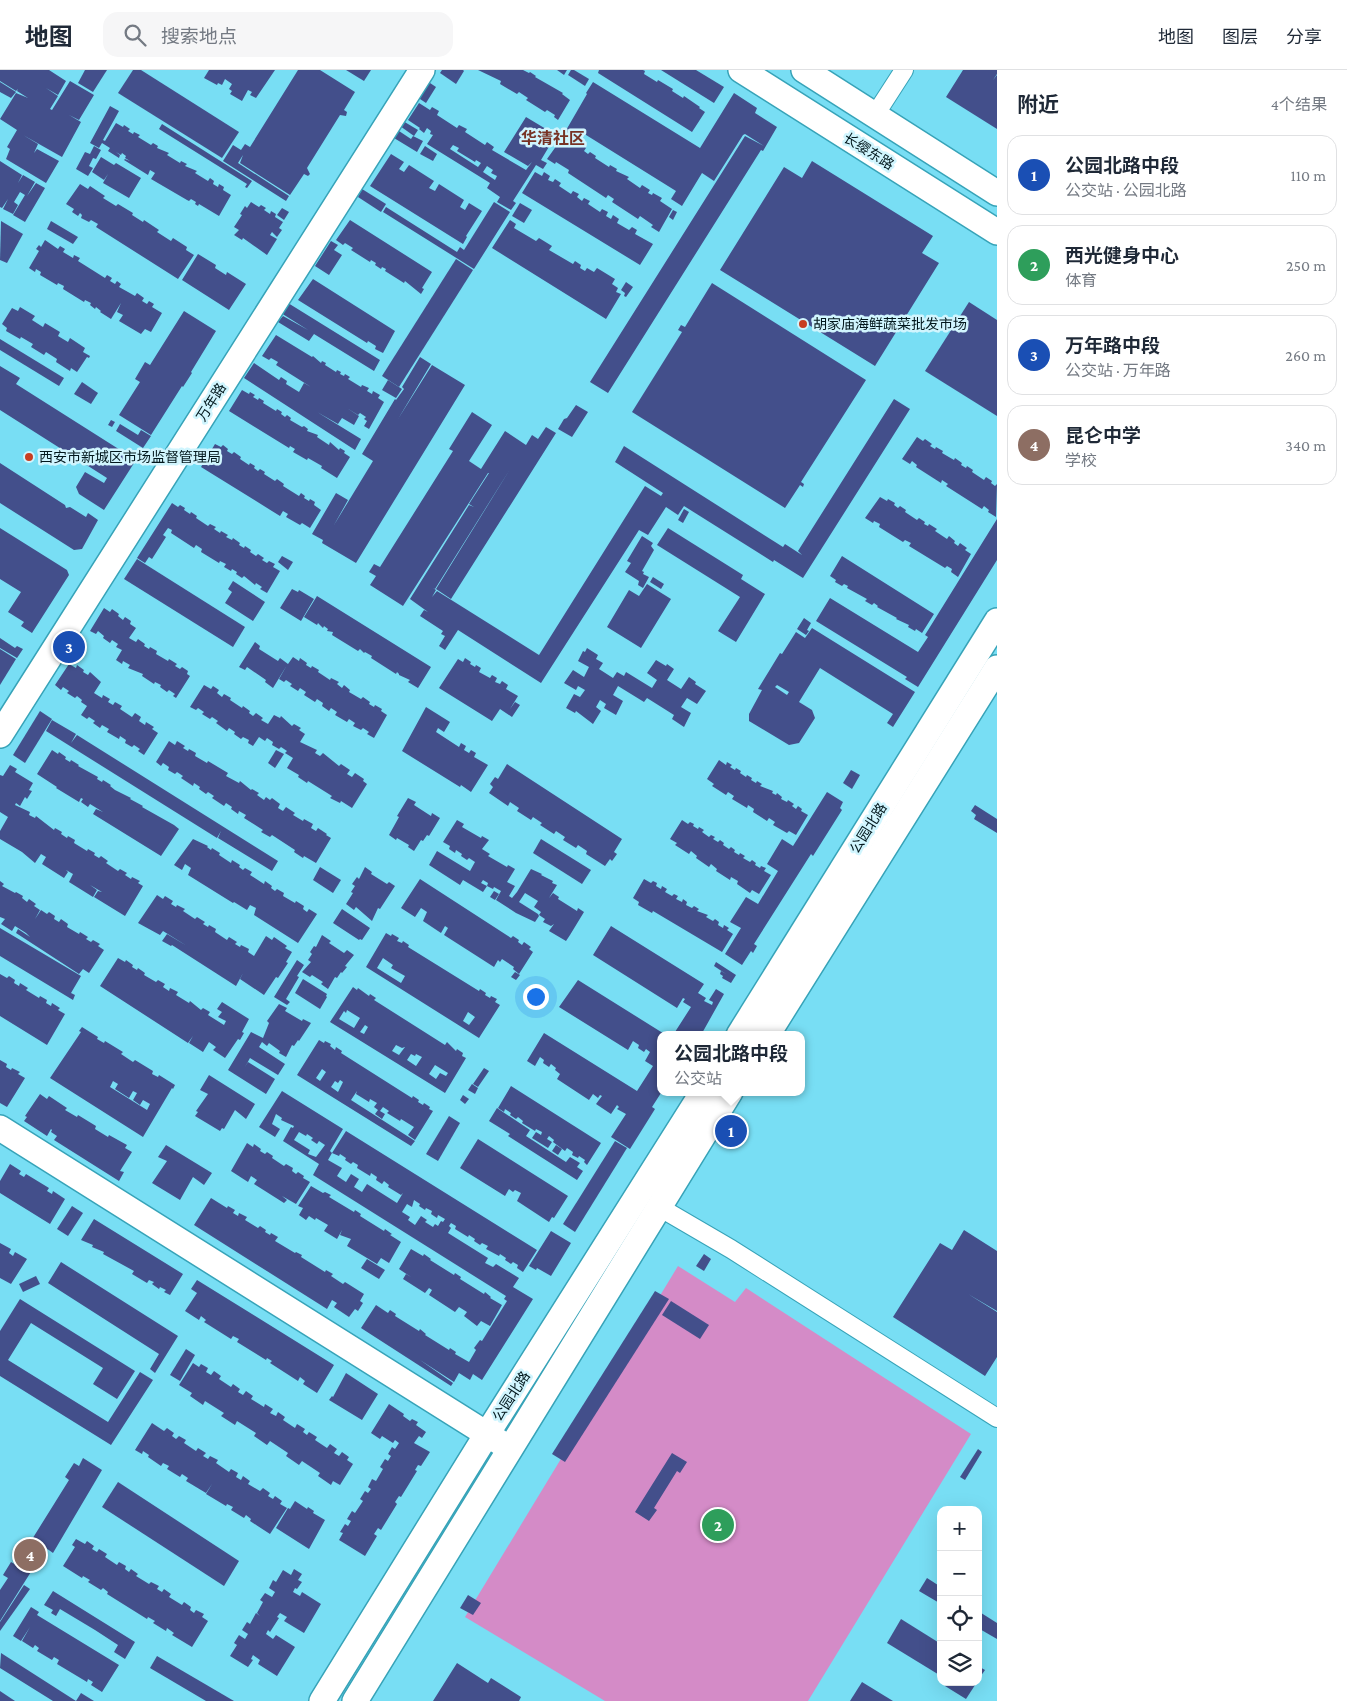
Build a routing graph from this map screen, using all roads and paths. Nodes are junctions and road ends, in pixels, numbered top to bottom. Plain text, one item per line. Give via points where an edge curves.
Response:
1 (422, 70) edge
2 (741, 70) edge
3 (804, 70) edge
4 (904, 70) edge
5 (875, 115) junction
6 (997, 193) edge
7 (997, 232) edge
8 (997, 621) edge
9 (997, 668) edge
10 (0, 735) edge
11 (741, 1031) edge
12 (769, 1031) edge
13 (700, 1096) edge
14 (728, 1096) edge
15 (0, 1128) edge
16 (659, 1207) junction
17 (997, 1418) edge
18 (487, 1434) junction
19 (510, 1448) junction
20 (322, 1701) edge
21 (355, 1701) edge

1 - 10 main road, 万年路
2 - 7 main road, 长缨东路
3 - 5 main road
4 - 5 street
5 - 6 main road
8 - 11 main road, 公园北路
9 - 12 main road, 公园北路
13 - 18 main road, 公园北路
14 - 16 main road, 公园北路
15 - 18 main road
16 - 17 street
16 - 19 main road, 公园北路
18 - 19 main road
18 - 20 main road, 公园北路
19 - 21 main road, 公园北路

